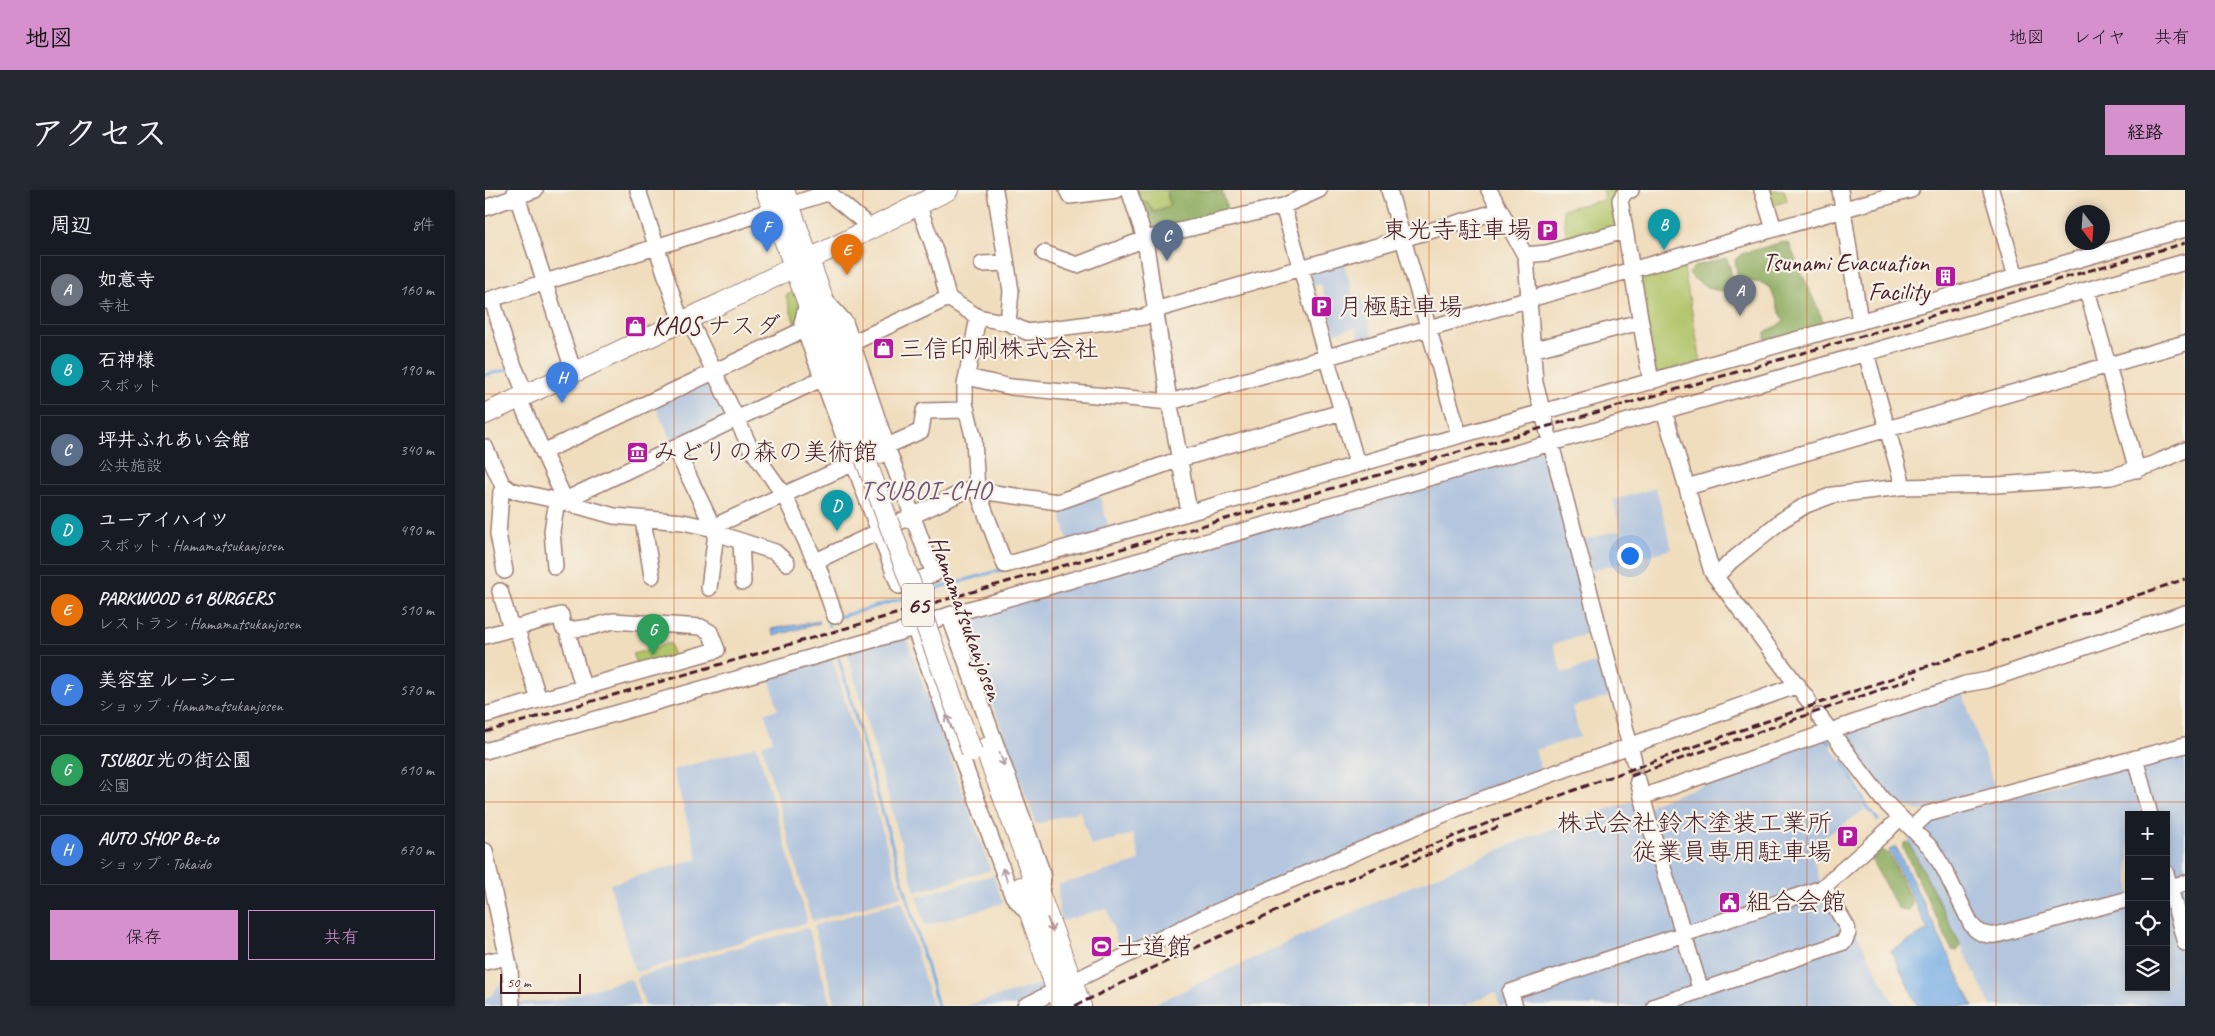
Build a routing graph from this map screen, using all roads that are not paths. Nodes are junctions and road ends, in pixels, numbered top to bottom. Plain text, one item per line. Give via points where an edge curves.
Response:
1 (535, 190) edge
2 (637, 190) edge
3 (766, 190) edge
4 (948, 190) edge
5 (995, 190) edge
6 (1067, 190) edge
7 (1117, 190) edge
8 (1129, 190) edge
9 (1319, 190) edge
10 (1389, 190) edge
11 (1489, 190) edge
12 (1628, 190) edge
13 (1762, 190) edge
14 (1840, 190) edge
15 (1911, 190) edge
16 (1991, 190) edge
17 (830, 191) edge
18 (516, 194) edge
19 (782, 202) edge
20 (918, 204) junction
21 (1283, 206) junction
22 (485, 208) edge
23 (1845, 209) junction
24 (1499, 211) junction
25 (2185, 228) edge
26 (867, 229) junction
27 (1774, 229) junction
28 (1624, 231) junction
29 (1145, 239) junction
30 (1403, 239) junction
31 (655, 247) junction
32 (1043, 253) dead end
33 (1525, 255) junction
34 (2185, 262) edge
35 (801, 263) junction
36 (1005, 263) junction
37 (982, 264) dead end
38 (1301, 268) junction
39 (1630, 270) junction
40 (2016, 277) junction
41 (544, 282) junction
42 (2087, 290) junction
43 (948, 298) junction
44 (1529, 299) junction
45 (488, 300) edge
46 (815, 301) junction
47 (1156, 311) junction
48 (978, 317) junction
49 (685, 320) junction
50 (1639, 322) junction
51 (1860, 322) junction
52 (1009, 324) junction
53 (1429, 328) junction
54 (805, 329) junction
55 (852, 343) junction
56 (2185, 343) edge
57 (1533, 350) junction
58 (1866, 353) junction
59 (1327, 357) junction
60 (2108, 365) junction
61 (714, 371) junction
62 (574, 373) junction
63 (967, 377) junction
64 (823, 378) junction
65 (1651, 382) junction
66 (523, 397) junction
67 (1170, 402) junction
68 (967, 410) junction
69 (1664, 411) junction
70 (1342, 412) junction
71 (1543, 413) junction
72 (485, 414) edge
73 (737, 418) junction
74 (1887, 429) junction
75 (1459, 435) junction
76 (1551, 443) junction
77 (485, 447) edge
78 (675, 448) junction
79 (2185, 450) edge
80 (543, 452) junction
81 (871, 455) junction
82 (1179, 459) junction
83 (1357, 464) junction
84 (2137, 470) junction
85 (491, 474) edge
86 (1687, 487) junction
87 (1901, 487) junction
88 (505, 488) junction
89 (978, 490) junction
90 (784, 495) junction
91 (562, 501) junction
92 (1189, 512) junction
93 (912, 515) junction
94 (643, 520) junction
95 (715, 530) junction
96 (879, 531) junction
97 (741, 541) junction
98 (815, 561) junction
99 (787, 563) dead end
100 (555, 567) dead end
101 (505, 571) dead end
102 (653, 576) dead end
103 (1716, 577) junction
104 (743, 582) dead end
105 (709, 588) dead end
106 (500, 591) dead end
107 (2185, 613) edge
108 (949, 615) junction
109 (835, 616) dead end
110 (514, 627) junction
111 (914, 627) junction
112 (567, 630) junction
113 (485, 636) edge
114 (1797, 685) junction
115 (583, 687) junction
116 (539, 700) junction
117 (1808, 700) dead end
118 (485, 716) edge
119 (1819, 716) dead end
120 (1829, 730) junction
121 (1630, 744) junction
122 (2185, 745) edge
123 (485, 751) edge
124 (2135, 758) junction
125 (1634, 761) tunnel mouth
126 (1639, 781) tunnel mouth
127 (1642, 797) junction
128 (2149, 811) edge
129 (1900, 816) junction
130 (1912, 828) junction
131 (485, 852) edge
132 (2170, 883) edge
133 (2185, 883) edge
134 (1823, 887) junction
135 (2170, 893) edge
136 (2125, 900) edge
137 (1035, 907) junction
138 (1683, 935) junction
139 (2185, 943) edge
140 (507, 957) junction
141 (485, 962) edge
142 (1701, 990) junction
143 (1063, 992) edge
144 (1512, 999) edge
145 (512, 1006) edge
146 (1025, 1006) edge
147 (1081, 1006) edge
148 (1655, 1006) edge

1 - 18 street
2 - 31 street
3 - 19 main road, Hamamatsukanjosen / 65
4 - 20 main road
5 - 36 street
6 - 7 street via 1071,196
8 - 29 street
9 - 21 street
10 - 30 street
11 - 24 street
12 - 28 street via 1619,200
13 - 27 street
14 - 23 street
15 - 23 street
16 - 40 street
17 - 19 street
17 - 26 street via 864,222
18 - 22 street
18 - 41 street
19 - 31 street
19 - 35 main road, Hamamatsukanjosen / 65
20 - 26 main road
20 - 43 street
21 - 29 street
21 - 38 street
23 - 27 street
23 - 51 street
24 - 30 street
24 - 33 street
25 - 40 street
26 - 35 main road
27 - 39 street
28 - 33 street via 1547,253
28 - 39 street
29 - 32 street via 1077,265
29 - 47 street
30 - 38 street
30 - 53 street
31 - 41 street
31 - 49 street
33 - 44 street
34 - 42 street
35 - 46 main road, Hamamatsukanjosen / 65
35 - 49 main road
36 - 37 street
36 - 52 street via 1011,297
38 - 47 street
38 - 59 street
39 - 44 street
39 - 50 street
40 - 51 street
41 - 45 street
41 - 62 street
42 - 58 street
42 - 60 street
43 - 48 street
43 - 55 street
44 - 53 street
44 - 57 street
45 - 66 street
46 - 54 street via 802,323
46 - 55 street via 845,322
46 - 81 main road, Hamamatsukanjosen / 65
47 - 52 street via 1144,317 1027,332
47 - 67 street
48 - 52 street
48 - 63 street
49 - 61 street
49 - 62 main road
50 - 57 street
50 - 65 street
51 - 65 street
53 - 59 street
53 - 75 street
54 - 61 street
54 - 64 street
55 - 81 street
56 - 60 street
57 - 71 street via 1535,383
58 - 69 street
58 - 74 street
59 - 67 street
59 - 70 street
60 - 74 street
60 - 84 street
61 - 73 street
61 - 80 street
62 - 66 main road
63 - 67 street via 1011,387
63 - 68 street
64 - 73 street
64 - 81 street
65 - 71 street
66 - 72 main road
66 - 80 street
67 - 82 street
68 - 81 street via 924,411 921,431
68 - 89 street via 974,440
69 - 76 street
69 - 86 street
70 - 82 street
70 - 83 street
71 - 75 street
71 - 76 street
73 - 78 street
73 - 90 street via 754,453
74 - 86 street
74 - 87 street
75 - 83 street
76 - 108 street
76 - 121 street
77 - 85 street
78 - 91 street
78 - 95 street
79 - 84 street
80 - 91 street
81 - 90 street
81 - 93 street
81 - 96 street
81 - 137 main road, Hamamatsukanjosen / 65
82 - 89 street via 1058,502
82 - 92 street
83 - 92 street
84 - 87 street via 2099,478
85 - 88 street
86 - 103 street
87 - 103 street via 1846,493 1806,505 1782,520
88 - 91 street
88 - 101 street via 501,492 498,534
89 - 92 street via 1005,565
89 - 93 street
90 - 95 street
90 - 98 street
91 - 94 street via 614,516
91 - 100 street via 552,531
93 - 96 street
93 - 96 street via 934,574 899,586
94 - 95 street via 683,522
94 - 102 street
95 - 97 street
95 - 105 street
96 - 98 street
97 - 99 street via 775,552
97 - 104 street
98 - 109 street
103 - 114 street
106 - 110 street
107 - 120 street
108 - 111 street
108 -> 137 street via 1041,869 1043,885
110 - 112 street via 561,615 563,627
110 - 113 street
110 - 116 street
111 - 123 street
137 -> 111 street via 1020,905 1008,885
112 - 115 street
112 - 115 street via 613,620 701,627 710,632 717,650
114 - 117 street
114 - 121 street
115 - 116 street
116 - 118 street
119 - 120 street
120 - 127 street
120 - 129 street via 1882,799
121 - 125 street
121 - 143 street via 1457,808 1298,876 1205,917
122 - 124 street
124 - 128 street
124 - 130 street via 1927,814
126 - 127 street
127 - 138 street
129 - 130 street
129 - 134 street
130 - 136 street via 1938,858 1971,924 1981,934 1996,935
131 - 140 street
132 - 133 street
134 - 138 street
134 - 142 street via 1847,927 1844,942
135 - 139 street
137 - 143 main road, Hamamatsukanjosen / 65
138 - 142 street
138 - 144 street
140 - 141 street
140 - 145 street
142 - 148 street
143 - 146 street
143 - 147 main road, Hamamatsukanjosen / 65

